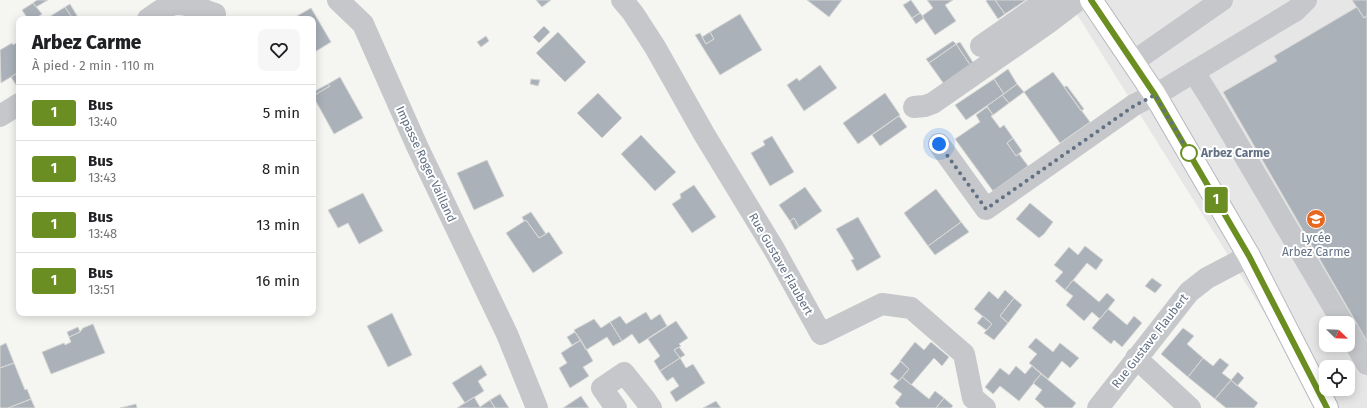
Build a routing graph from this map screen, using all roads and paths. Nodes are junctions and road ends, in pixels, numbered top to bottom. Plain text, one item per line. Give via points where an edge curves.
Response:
1 (338, 0) edge
2 (622, 0) edge
3 (1091, 0) edge
4 (1222, 0) edge
5 (1306, 0) edge
6 (1072, 5) edge
7 (215, 14) dead end
8 (152, 16) edge
9 (981, 46) dead end
10 (1133, 62) junction
11 (1194, 72) junction
12 (1155, 95) junction
13 (16, 106) edge
14 (914, 107) dead end
15 (0, 116) edge
16 (939, 144) dead end
17 (1249, 256) junction
18 (1339, 316) edge
19 (1355, 343) edge
20 (1136, 358) junction
21 (1367, 364) edge
22 (641, 405) edge
23 (537, 408) edge
24 (616, 408) edge
25 (985, 408) edge
26 (1098, 408) edge
27 (1190, 408) edge
28 (1327, 408) edge

1 - 23 street, Impasse Roger Vailland via 363,24 417,146 507,334
2 - 25 street, Rue Gustave Flaubert via 655,47 821,334 882,304 911,308 964,354 973,398
3 - 10 main road
4 - 10 street
5 - 11 street via 1296,10
6 - 9 street via 1040,4
6 - 14 street via 933,103
7 - 8 street via 175,4
10 - 12 main road
11 - 12 street
11 - 18 street
12 - 16 street via 1134,106 986,209
12 - 17 main road
13 - 15 street
17 - 20 street, Rue Gustave Flaubert via 1207,278 1189,292
17 - 28 main road
19 - 21 street
20 - 26 street, Rue Gustave Flaubert
20 - 27 street
22 - 24 street via 624,373 602,388

